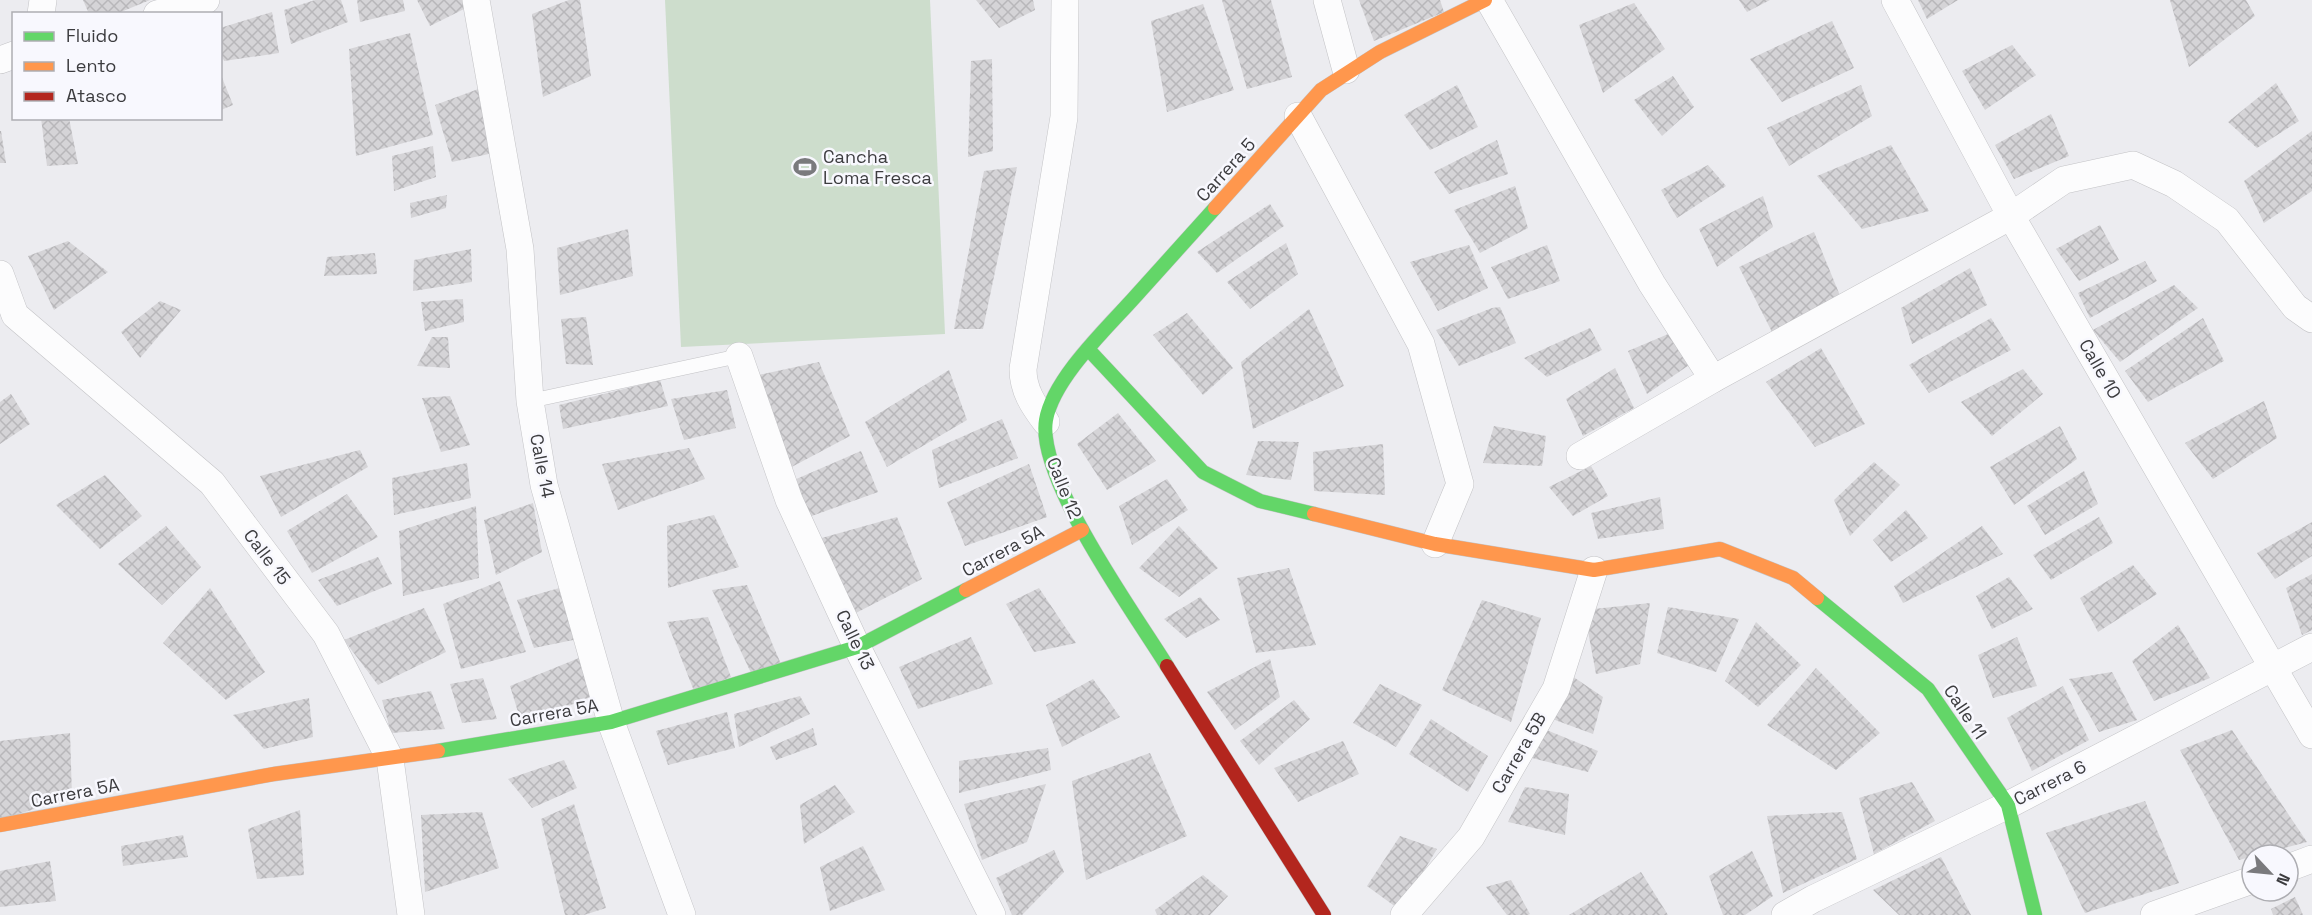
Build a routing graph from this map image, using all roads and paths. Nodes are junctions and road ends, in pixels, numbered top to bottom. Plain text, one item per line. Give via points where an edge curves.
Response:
1 (206, 0) edge
2 (476, 0) edge
3 (1065, 0) edge
4 (1327, 0) edge
5 (1487, 0) edge
6 (1895, 0) edge
7 (164, 12) edge
8 (1346, 70) junction
9 (1298, 116) junction
10 (2011, 216) junction
11 (0, 274) edge
12 (8, 315) edge
13 (2312, 319) edge
14 (1088, 350) junction
15 (739, 356) joint
16 (1713, 379) junction
17 (530, 400) junction
18 (1046, 422) junction
19 (1580, 456) dead end
20 (1082, 530) junction
21 (1435, 544) junction
22 (1594, 570) junction
23 (857, 647) junction
24 (2312, 647) edge
25 (2273, 667) junction
26 (611, 722) junction
27 (2312, 735) edge
28 (390, 759) junction
29 (2008, 805) junction
30 (0, 825) edge
31 (2240, 884) edge
32 (411, 915) edge
33 (682, 915) edge
34 (992, 915) edge
35 (1324, 915) edge
36 (1404, 915) edge
37 (1785, 915) edge
38 (2035, 915) edge
39 (2154, 915) edge

1 - 7 street
2 - 17 street, Calle 14 via 520,249
3 - 18 street, Calle 12 via 1064,117 1023,369 1023,383 1031,402
4 - 8 street
5 - 8 street, Carrera 5
5 - 16 street via 1652,284
6 - 10 street, Calle 10
8 - 9 street, Carrera 5
9 - 14 street, Carrera 5
9 - 21 street via 1421,344 1460,484
10 - 13 street via 2064,180 2133,165 2174,184 2227,220 2295,307
10 - 16 street
10 - 25 street, Calle 10
11 - 12 street, Calle 15
12 - 28 street, Calle 15 via 212,483 326,633
14 - 18 street, Carrera 5 via 1063,381
14 - 21 street, Calle 11 via 1203,472 1260,501
15 - 17 lane
15 - 23 street, Calle 13 via 789,500
16 - 19 street
17 - 26 street, Calle 14 via 544,485
18 - 20 street, Calle 12 via 1058,481
20 - 23 street, Carrera 5A
20 - 35 street, Calle 12
21 - 22 street, Calle 11
22 - 29 street, Calle 11 via 1720,549 1793,578 1928,689
22 - 36 street, Carrera 5B via 1556,689 1471,837
23 - 26 street, Carrera 5A
23 - 34 street, Calle 13
24 - 25 street, Carrera 6
25 - 27 street, Calle 10
25 - 29 street, Carrera 6
26 - 28 street, Carrera 5A
26 - 33 street, Calle 14
28 - 30 street, Carrera 5A via 273,774
28 - 32 street, Calle 15
29 - 37 street, Carrera 6
29 - 38 street, Calle 11
31 - 39 street

